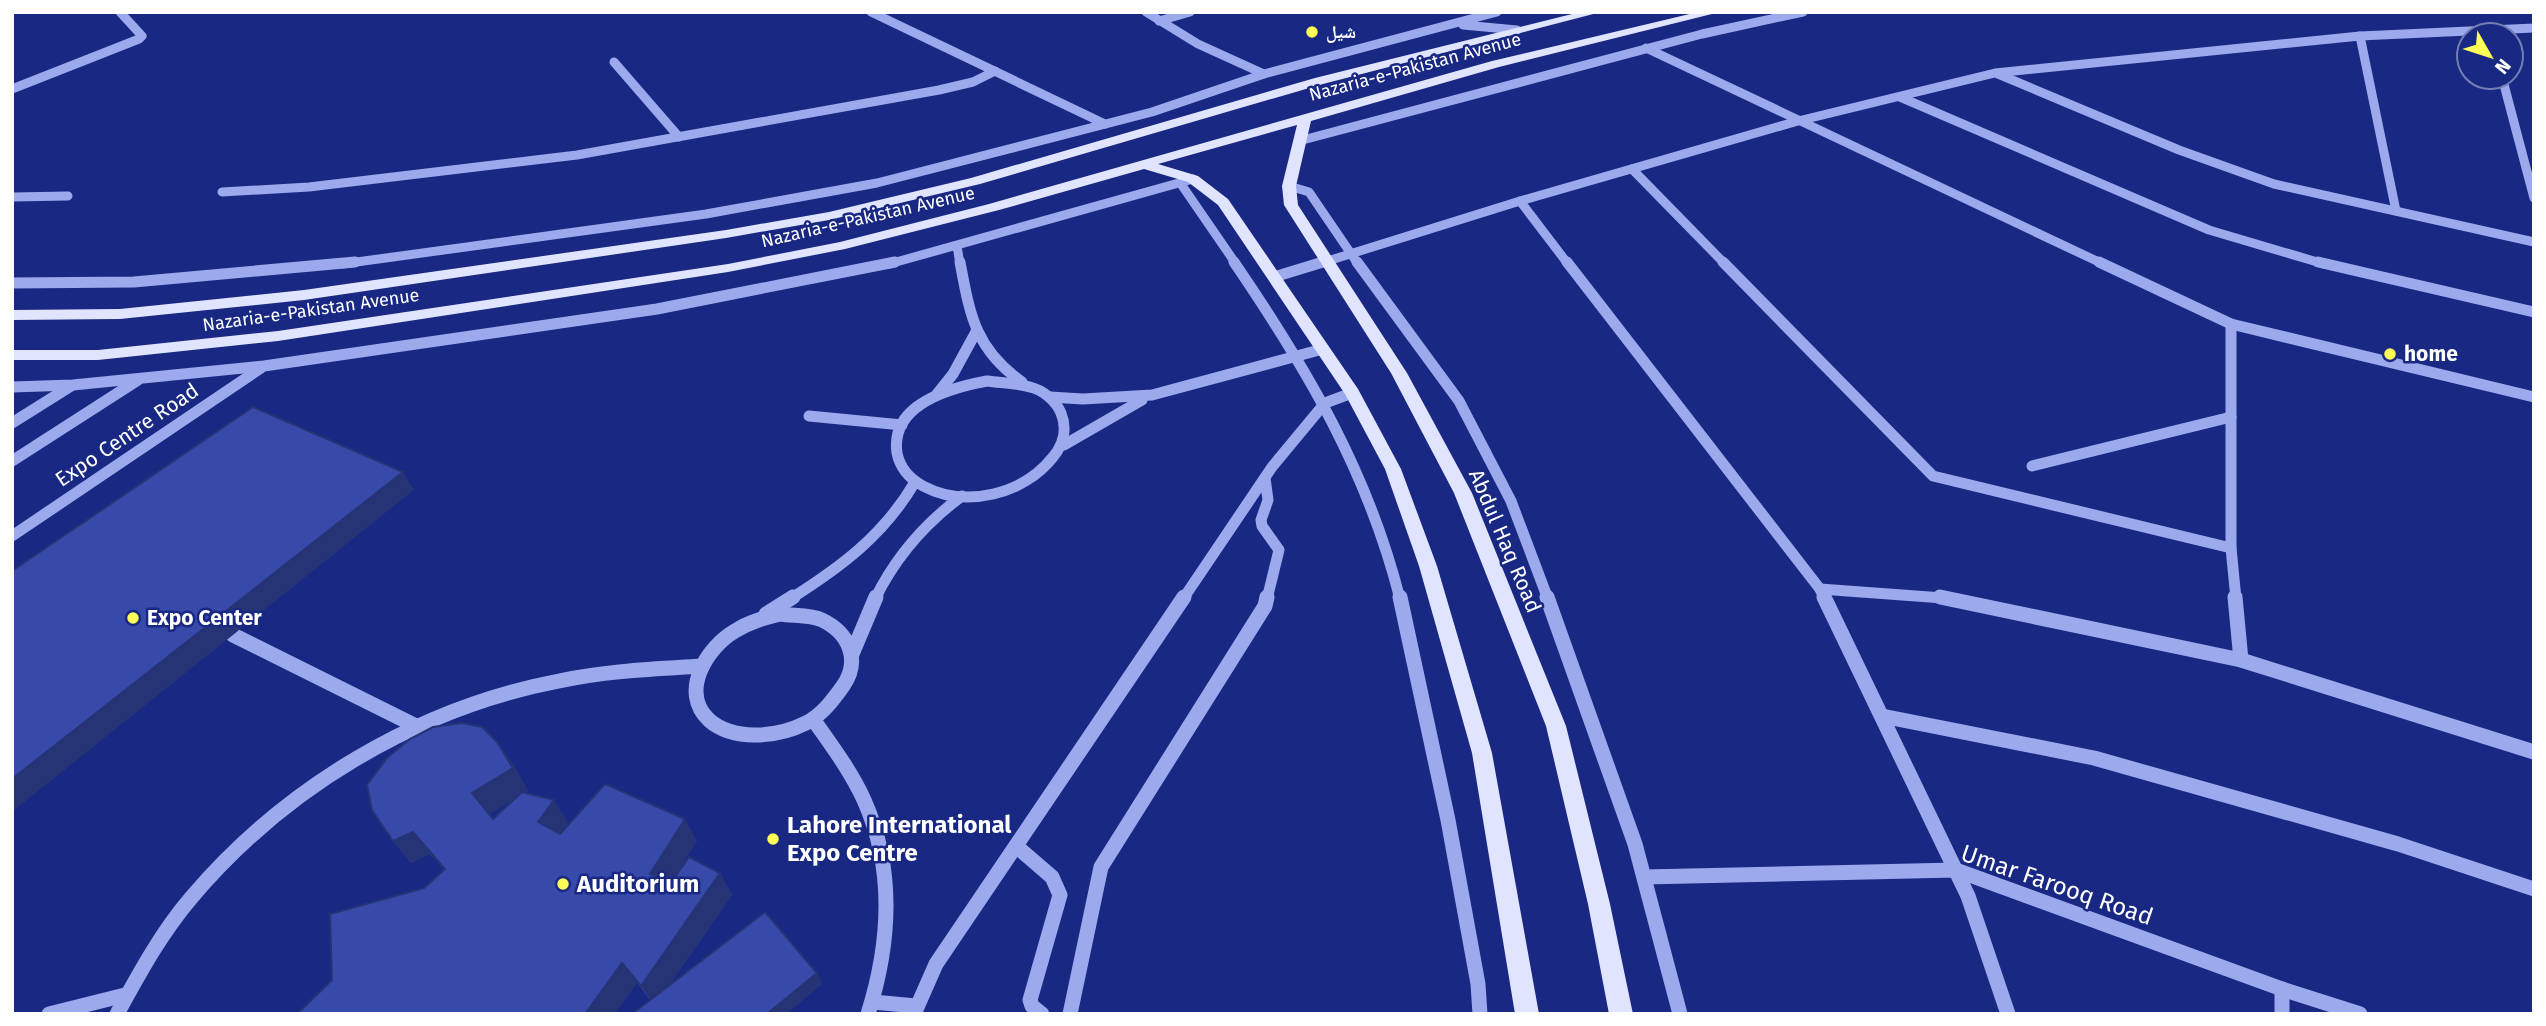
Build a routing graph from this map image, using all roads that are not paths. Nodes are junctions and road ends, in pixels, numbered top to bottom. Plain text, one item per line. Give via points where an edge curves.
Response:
1 (120, 12) edge
2 (871, 12) edge
3 (1146, 12) edge
4 (1190, 12) edge
5 (1497, 12) edge
6 (1595, 12) edge
7 (1714, 12) edge
8 (1803, 12) edge
9 (1159, 21) junction
10 (1452, 24) junction
11 (1517, 30) junction
12 (2455, 34) edge
13 (2360, 36) junction
14 (1646, 48) junction
15 (614, 62) dead end
16 (995, 71) junction
17 (1995, 73) junction
18 (1264, 74) junction
19 (12, 89) edge
20 (2506, 91) edge
21 (1899, 97) junction
22 (1181, 103) junction
23 (1193, 116) junction
24 (1305, 118) junction
25 (1798, 121) junction
26 (1105, 124) junction
27 (679, 137) junction
28 (1299, 141) junction
29 (1144, 164) junction
30 (1632, 169) junction
31 (1187, 181) junction
32 (1289, 186) junction
33 (222, 192) dead end
34 (12, 197) edge
35 (68, 197) dead end
36 (2534, 198) edge
37 (1520, 201) junction
38 (2396, 211) junction
39 (2534, 242) edge
40 (957, 246) junction
41 (1351, 254) junction
42 (1328, 261) junction
43 (1274, 277) junction
44 (12, 283) edge
45 (2534, 312) edge
46 (12, 315) edge
47 (2231, 324) junction
48 (976, 332) junction
49 (1323, 349) junction
50 (1297, 354) junction
51 (12, 355) edge
52 (264, 366) junction
53 (141, 377) junction
54 (73, 385) junction
55 (1028, 386) junction
56 (12, 387) edge
57 (1352, 393) junction
58 (936, 394) junction
59 (1152, 395) junction
60 (1049, 397) junction
61 (2534, 397) edge
62 (1325, 403) junction
63 (809, 416) dead end
64 (2231, 417) junction
65 (12, 423) edge
66 (902, 425) junction
67 (1064, 445) junction
68 (12, 461) edge
69 (2032, 466) dead end
70 (1265, 478) junction
71 (915, 482) junction
72 (962, 496) junction
73 (12, 536) edge
74 (2231, 548) junction
75 (1820, 589) junction
76 (758, 620) junction
77 (233, 635) dead end
78 (852, 654) junction
79 (2241, 660) junction
80 (701, 666) junction
81 (1882, 716) junction
82 (813, 719) junction
83 (416, 726) junction
84 (2534, 752) edge
85 (1016, 845) junction
86 (1956, 870) junction
87 (1644, 877) junction
88 (2534, 889) edge
89 (2282, 989) junction
90 (125, 995) junction
91 (870, 1008) edge
92 (915, 1010) edge
93 (49, 1014) edge
94 (117, 1014) edge
95 (1042, 1014) edge
96 (1070, 1014) edge
97 (1480, 1014) edge
98 (1527, 1014) edge
99 (1621, 1014) edge
100 (1680, 1014) edge
101 (2008, 1014) edge
102 (2282, 1014) edge
103 (2360, 1014) edge

1 - 19 street via 142,36 139,39
2 - 16 street
3 - 9 street
4 - 9 street
5 - 10 street
6 - 11 main road, Nazaria-e-Pakistan Avenue
7 - 24 main road, Nazaria-e-Pakistan Avenue via 1496,64
8 - 14 street
9 - 18 street
10 - 11 street
10 - 18 street
11 - 23 main road, Nazaria-e-Pakistan Avenue
12 - 13 street
13 - 17 street
13 - 38 street
14 - 25 street
14 - 28 street
15 - 27 street
16 - 26 street
16 - 27 street via 939,90
17 - 21 street
17 - 38 street via 2179,150 2274,184
18 - 22 street
20 - 36 street
21 - 25 street
21 - 45 street via 2209,230 2322,263
22 - 23 street
22 - 26 street
23 - 46 main road, Nazaria-e-Pakistan Avenue via 975,181 829,216 726,234 304,295 120,314
24 - 28 main road
24 - 29 main road, Nazaria-e-Pakistan Avenue
25 - 30 street
25 - 47 street
26 - 44 street via 877,183 706,214 324,266 134,282
27 - 33 street via 577,155 309,187
28 - 32 main road
29 - 31 main road
29 - 51 main road, Nazaria-e-Pakistan Avenue via 852,243 728,268 278,336 98,355
30 - 37 street
30 - 74 street via 1933,476
31 - 40 street
31 - 43 main road via 1223,202
31 - 50 street
32 - 41 street via 1315,198
32 - 42 main road, Abdul Haq Road via 1291,205
34 - 35 street
37 - 41 street
37 - 75 street
38 - 39 street
40 - 48 street
40 - 52 street via 869,269 657,309
41 - 42 street
41 - 87 street via 1459,401 1511,501 1580,683
42 - 43 street
42 - 99 main road, Abdul Haq Road via 1399,373 1463,493 1556,726
43 - 49 main road
47 - 61 street
47 - 64 street
48 - 55 street via 994,362
48 - 58 street
49 - 50 street
49 - 57 main road
50 - 59 street
50 - 62 street
52 - 53 street
52 - 73 street, Expo Centre Road
53 - 54 street
53 - 68 street
54 - 56 street
54 - 65 street
55 - 58 street via 986,381
55 - 60 street
57 - 62 street
57 - 98 main road via 1393,469 1428,566 1482,753
58 - 66 street
59 - 60 street
59 - 67 street
60 - 67 street via 1066,423
62 - 70 street
62 - 97 street via 1357,471 1392,565 1435,749
63 - 66 street
64 - 69 street
64 - 74 street
66 - 71 street via 895,449
67 - 72 street via 1050,466 1026,483 995,494
70 - 85 street
70 - 96 street via 1268,500 1262,526 1279,550 1265,606 1101,867
71 - 72 street
71 - 76 street via 894,517 863,550
72 - 78 street via 936,514 905,546 886,574
74 - 79 street
75 - 79 street via 1953,598
75 - 81 street
76 - 78 street via 780,614 820,618 836,626
76 - 80 street via 724,638
77 - 83 street
78 - 82 street via 852,671 844,688
79 - 84 street
80 - 82 street via 696,698 702,712 730,732 771,734
80 - 83 street via 592,675 538,685 477,701
81 - 86 street
81 - 88 street via 2094,758 2398,844
82 - 91 street via 869,811 883,861 887,918
83 - 90 street via 359,755 252,834 204,883 161,937
85 - 92 street via 936,964
85 - 95 street via 1052,877 1060,895 1030,1000
86 - 87 street, Umar Farooq Road
86 - 89 street, Umar Farooq Road
86 - 101 street
87 - 100 street
89 - 102 street
89 - 103 street, Umar Farooq Road
90 - 93 street
90 - 94 street
91 - 92 street

